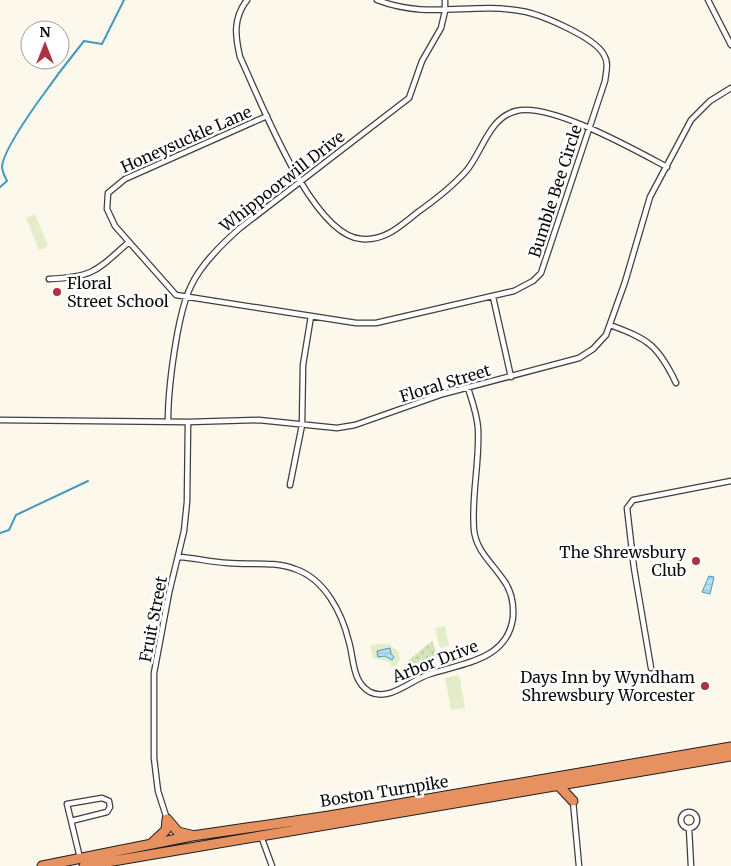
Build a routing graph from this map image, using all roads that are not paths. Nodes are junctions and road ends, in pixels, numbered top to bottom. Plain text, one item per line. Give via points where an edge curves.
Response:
1 (247, 0) edge
2 (377, 0) edge
3 (445, 0) edge
4 (708, 0) edge
5 (445, 11) junction
6 (731, 45) edge
7 (731, 88) edge
8 (267, 116) junction
9 (590, 127) junction
10 (667, 166) junction
11 (300, 182) junction
12 (129, 242) junction
13 (49, 279) dead end
14 (493, 297) junction
15 (186, 298) junction
16 (311, 316) junction
17 (610, 325) junction
18 (511, 377) junction
19 (676, 383) dead end
20 (468, 388) junction
21 (0, 420) edge
22 (168, 421) junction
23 (188, 422) junction
24 (302, 425) junction
25 (731, 480) edge
26 (290, 485) dead end
27 (179, 556) junction
28 (651, 668) dead end
29 (731, 747) edge
30 (731, 756) edge
31 (578, 782) junction
32 (559, 786) junction
33 (573, 801) junction
34 (168, 819) junction
35 (71, 821) junction
36 (689, 828) dead end
37 (192, 836) junction
38 (261, 836) junction
39 (151, 844) junction
40 (82, 862) edge
41 (42, 866) edge
42 (272, 866) edge
43 (579, 866) edge
44 (691, 866) edge

1 - 8 street via 236,20 237,42 240,57
2 - 5 street, Bumble Bee Circle via 401,9
3 - 5 street, Whippoorwill Drive
4 - 6 street
5 - 9 street, Bumble Bee Circle via 492,8 522,11 570,30 596,45 604,54 607,68
5 - 11 street, Whippoorwill Drive via 441,28 422,62 409,98
7 - 10 street, Floral Street via 695,115
8 - 11 street
8 - 12 street, Honeysuckle Lane via 116,184 108,193 107,209 115,226
9 - 10 street
9 - 11 street via 531,110 507,115 493,126 476,158 460,177 434,201 383,237 364,240 344,235 326,218
9 - 14 street, Bumble Bee Circle via 541,273 523,288
10 - 17 street, Floral Street via 650,197
11 - 15 street, Whippoorwill Drive via 225,241 195,278
12 - 13 street via 89,274
12 - 15 street, Honeysuckle Lane via 170,291
14 - 16 street, Bumble Bee Circle via 376,323
14 - 18 street
15 - 16 street, Bumble Bee Circle
15 - 22 street, Whippoorwill Drive via 169,389
16 - 24 street via 303,365
17 - 18 street, Floral Street via 603,340 579,358
17 - 19 street via 651,344 663,358
18 - 20 street, Floral Street
20 - 24 street, Floral Street via 355,425 337,428
20 - 27 street, Arbor Drive via 478,429 474,532 481,550 507,585 514,610 508,636 497,649 482,658 426,675 385,694 371,692 357,678 349,639 336,609 325,591 308,575 286,566 227,563
21 - 22 street, Floral Street
22 - 23 street, Floral Street
23 - 24 street, Floral Street via 259,420
23 - 27 street, Fruit Street via 187,502
24 - 26 street
25 - 28 street via 633,500 627,508
27 - 34 street, Fruit Street via 154,673 154,758 158,791
29 - 37 highway, Boston Turnpike via 348,813
30 - 31 highway, Boston Turnpike
31 - 32 highway, Boston Turnpike
31 - 33 highway
32 - 33 highway
32 - 38 highway, Boston Turnpike
33 - 43 street
34 - 37 highway via 178,832
34 - 39 highway via 163,835
35 - 35 street via 67,804 102,798 109,800 107,812
35 - 40 street
36 - 44 street
37 - 39 highway, Boston Turnpike
38 - 40 highway, Boston Turnpike
38 - 42 street
39 - 40 highway, Boston Turnpike
40 - 41 highway, Boston Turnpike

